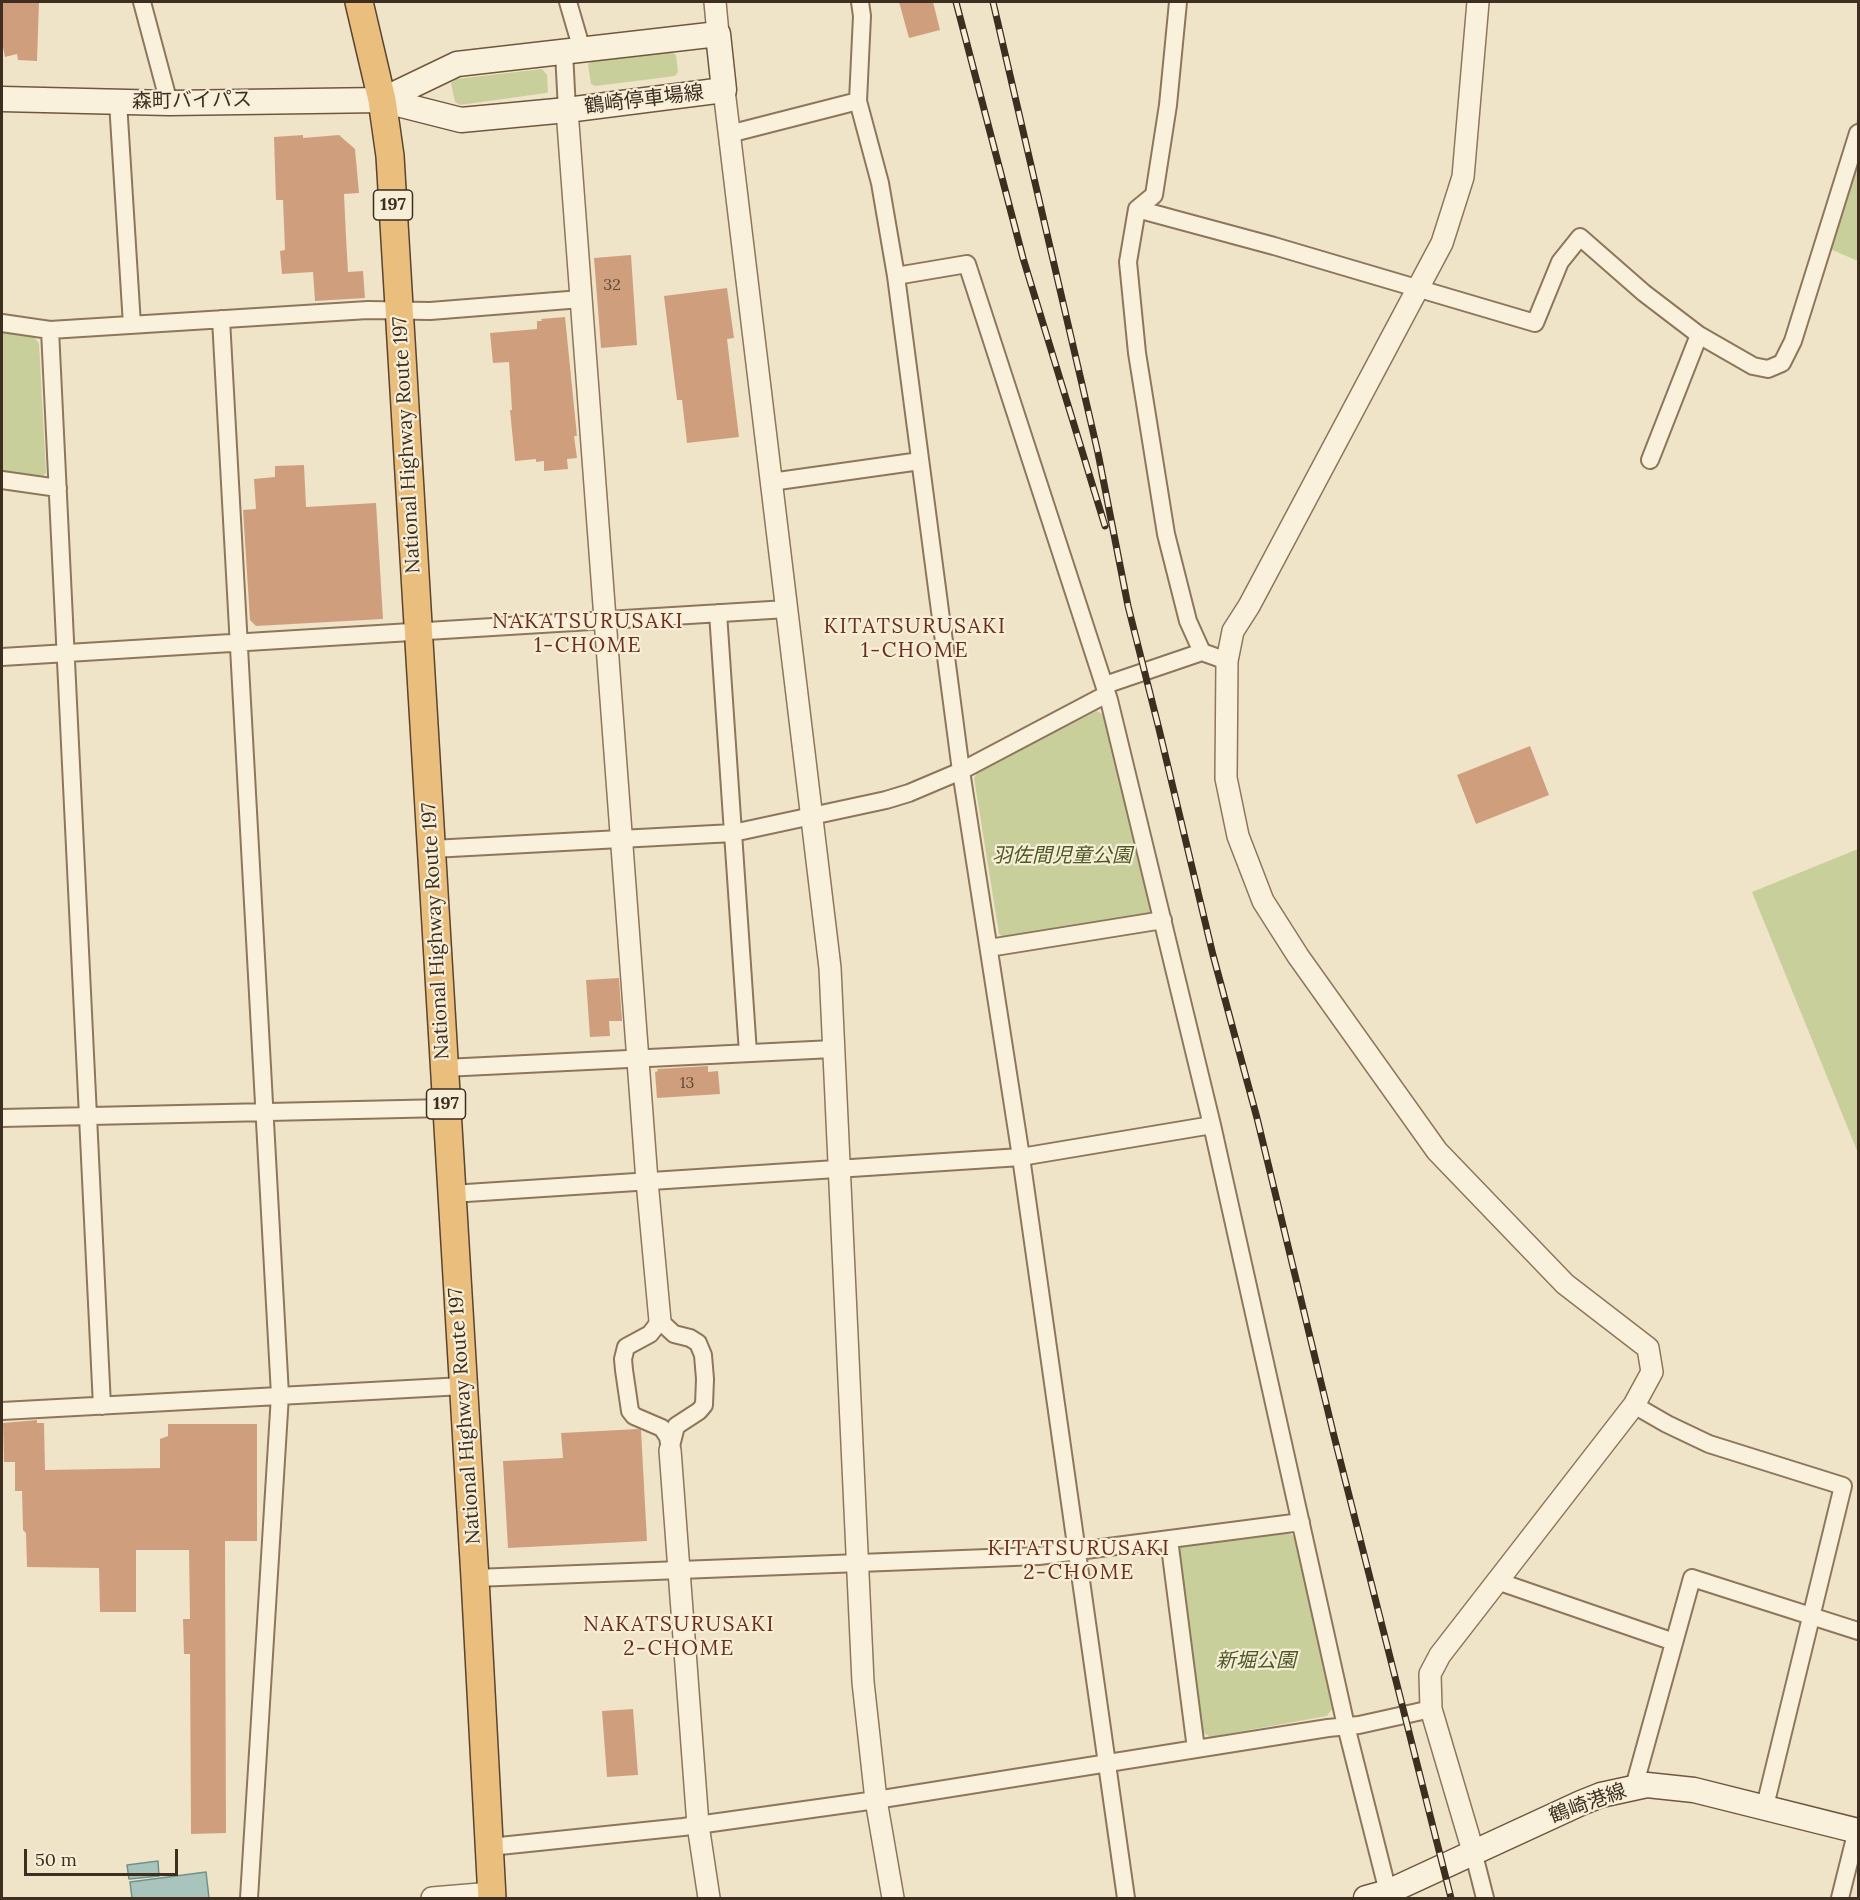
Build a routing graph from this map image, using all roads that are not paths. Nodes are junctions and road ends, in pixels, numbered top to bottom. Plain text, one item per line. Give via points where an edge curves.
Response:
1 (142, 2) edge
2 (359, 2) edge
3 (568, 2) edge
4 (715, 2) edge
5 (860, 2) edge
6 (1178, 2) edge
7 (1478, 2) edge
8 (718, 34) junction
9 (573, 51) junction
10 (724, 90) junction
11 (2, 99) edge
12 (382, 100) junction
13 (858, 101) junction
14 (118, 102) junction
15 (170, 102) junction
16 (567, 110) junction
17 (1858, 133) edge
18 (729, 135) junction
19 (1137, 209) junction
20 (896, 276) junction
21 (1418, 287) junction
22 (581, 299) junction
23 (399, 310) junction
24 (221, 319) junction
25 (2, 323) edge
26 (132, 325) junction
27 (50, 330) junction
28 (1699, 335) junction
29 (1650, 460) dead end
30 (920, 461) junction
31 (2, 480) edge
32 (771, 482) junction
33 (57, 488) junction
34 (787, 609) junction
35 (718, 613) junction
36 (605, 620) junction
37 (418, 632) junction
38 (239, 643) junction
39 (1202, 652) junction
40 (66, 653) junction
41 (2, 657) edge
42 (1227, 661) junction
43 (1106, 690) junction
44 (961, 771) junction
45 (811, 816) junction
46 (733, 832) junction
47 (621, 839) junction
48 (432, 849) junction
49 (1163, 920) junction
50 (989, 948) junction
51 (833, 1049) junction
52 (748, 1053) junction
53 (638, 1058) junction
54 (444, 1068) junction
55 (446, 1108) junction
56 (265, 1112) junction
57 (88, 1117) junction
58 (2, 1118) edge
59 (1212, 1125) junction
60 (1021, 1157) junction
61 (839, 1169) junction
62 (647, 1181) junction
63 (451, 1194) junction
64 (660, 1321) junction
65 (463, 1386) junction
66 (280, 1395) junction
67 (1634, 1405) junction
68 (102, 1406) junction
69 (2, 1411) edge
70 (670, 1450) junction
71 (1301, 1522) junction
72 (1169, 1539) junction
73 (1077, 1551) junction
74 (857, 1563) junction
75 (679, 1570) junction
76 (475, 1578) junction
77 (1497, 1581) junction
78 (1811, 1616) junction
79 (1858, 1631) edge
80 (1674, 1642) junction
81 (1431, 1709) junction
82 (1346, 1726) junction
83 (1196, 1749) junction
84 (1107, 1763) junction
85 (1634, 1787) junction
86 (876, 1800) junction
87 (1765, 1806) junction
88 (698, 1826) junction
89 (1858, 1830) edge
90 (490, 1847) junction
91 (1473, 1851) junction
92 (1377, 1895) edge
93 (492, 1896) edge
94 (249, 1899) edge
95 (432, 1899) edge
96 (709, 1899) edge
97 (893, 1899) edge
98 (1126, 1899) edge
99 (1485, 1899) edge
100 (1840, 1899) edge

1 - 15 street
2 - 12 highway, National Highway Route 197 / 197
3 - 9 street
4 - 8 street
5 - 13 street
6 - 19 street via 1154,195
7 - 21 street via 1463,177 1442,243
8 - 9 main road
8 - 10 main road, 鶴崎停車場線
9 - 12 main road via 456,64
9 - 16 street
10 - 16 main road, 鶴崎停車場線
10 - 18 street
11 - 14 main road, 森町バイパス
12 - 15 main road, 森町バイパス
12 - 16 main road, 鶴崎停車場線 via 461,120
12 - 23 highway, National Highway Route 197 / 197 via 390,156
13 - 18 street
13 - 20 street via 880,183
14 - 15 main road, 森町バイパス
14 - 26 street
16 - 22 street
17 - 28 street via 1793,341 1782,363 1768,369 1753,366
18 - 32 street
19 - 21 street
19 - 39 street via 1128,262 1137,353 1166,534 1188,621
20 - 30 street
20 - 43 street via 967,264
21 - 28 street via 1535,323 1560,262 1580,237
21 - 42 street via 1233,631
22 - 23 street
22 - 36 street
23 - 24 street
23 - 37 highway, National Highway Route 197 / 197
24 - 26 street
24 - 38 street
25 - 27 street
26 - 27 street
27 - 33 street
28 - 29 street
30 - 32 street
30 - 44 street
31 - 33 street
32 - 34 street
33 - 40 street
34 - 35 street
34 - 45 street
35 - 36 street
35 - 46 street
36 - 37 street
36 - 47 street
37 - 38 street
37 - 48 highway, National Highway Route 197 / 197
38 - 40 street
38 - 56 street
39 - 42 street
39 - 43 street
40 - 41 street
40 - 57 street
42 - 67 street via 1226,778 1239,836 1263,901 1437,1151 1565,1284 1648,1348 1652,1372
43 - 44 street
43 - 49 street
44 - 45 street via 894,798
44 - 50 street
45 - 46 street
45 - 51 street via 830,968
46 - 47 street
46 - 52 street
47 - 48 street
47 - 53 street
48 - 54 highway, National Highway Route 197 / 197
49 - 50 street
49 - 59 street
50 - 60 street
51 - 52 street
51 - 61 street
52 - 53 street
53 - 54 street
53 - 62 street
54 - 55 highway, National Highway Route 197 / 197
55 - 56 street
55 - 63 highway, National Highway Route 197 / 197
56 - 57 street
56 - 66 street
57 - 58 street
57 - 68 street
59 - 60 street
59 - 71 street
60 - 61 street
60 - 73 street
61 - 62 street
61 - 74 street
62 - 63 street
62 - 64 street
63 - 65 highway, National Highway Route 197 / 197
64 - 70 street via 674,1334 698,1343 703,1355 706,1400 676,1426
64 - 70 street via 650,1334 626,1347 623,1359 630,1411 662,1428
65 - 66 street
65 - 76 highway, National Highway Route 197 / 197
66 - 68 street
66 - 94 street
67 - 77 street
67 - 78 street via 1709,1444 1843,1486
68 - 69 street
70 - 75 street
71 - 72 street
71 - 82 street
72 - 73 street
72 - 83 street
73 - 74 street
73 - 84 street
74 - 75 street
74 - 86 street via 863,1682
75 - 76 street
75 - 88 street
76 - 90 highway, National Highway Route 197 / 197
77 - 80 street
77 - 81 street via 1430,1674
78 - 79 street
78 - 80 street via 1692,1578
78 - 87 street
80 - 85 street
81 - 82 street
81 - 91 street
82 - 83 street
82 - 92 street
83 - 84 street
84 - 86 street
84 - 98 street
85 - 87 main road, 鶴崎港線 via 1658,1785 1694,1790
85 - 91 main road, 鶴崎港線 via 1591,1799
86 - 88 street
86 - 97 street
87 - 89 main road, 鶴崎港線
88 - 90 street
88 - 96 street
89 - 100 street
90 - 93 highway, National Highway Route 197 / 197
91 - 92 main road, 鶴崎港線
91 - 99 street
93 - 95 street

